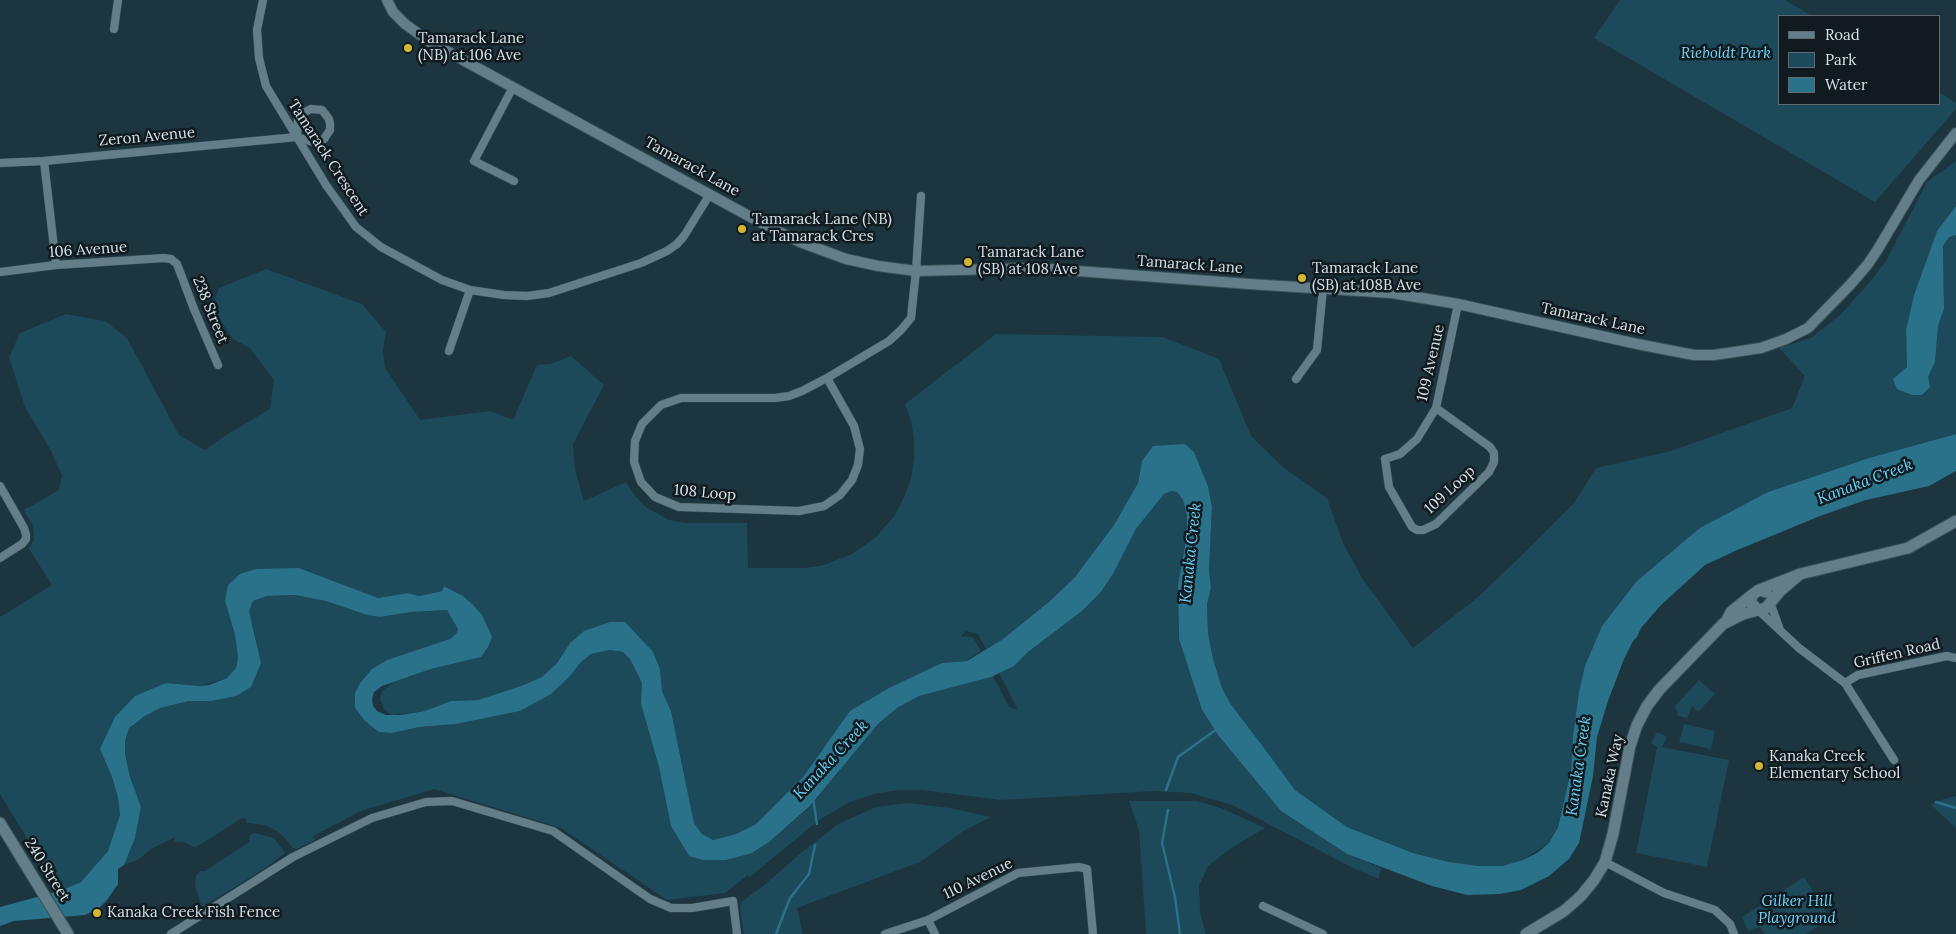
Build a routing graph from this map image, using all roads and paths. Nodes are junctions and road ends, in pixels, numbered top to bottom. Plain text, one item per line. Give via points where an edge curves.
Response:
1 (118, 0) edge
2 (263, 0) edge
3 (386, 0) edge
4 (114, 29) dead end
5 (513, 87) junction
6 (1956, 133) edge
7 (297, 137) junction
8 (44, 161) junction
9 (0, 163) edge
10 (514, 182) dead end
11 (710, 194) junction
12 (921, 196) dead end
13 (177, 264) joint
14 (56, 265) junction
15 (916, 271) junction
16 (0, 272) edge
17 (1323, 288) junction
18 (470, 290) junction
19 (1458, 304) junction
20 (449, 351) dead end
21 (218, 365) dead end
22 (827, 378) junction
23 (1296, 379) dead end
24 (1436, 408) junction
25 (1382, 457) joint
26 (0, 486) edge
27 (1956, 520) edge
28 (0, 558) edge
29 (1800, 574) junction
30 (1755, 593) junction
31 (1770, 602) junction
32 (1758, 609) junction
33 (1726, 621) junction
34 (1780, 628) junction
35 (1956, 658) edge
36 (1845, 683) junction
37 (1894, 760) dead end
38 (0, 823) edge
39 (1604, 862) junction
40 (1263, 906) dead end
41 (928, 920) junction
42 (68, 934) edge
43 (172, 934) edge
44 (737, 934) edge
45 (885, 934) edge
46 (935, 934) edge
47 (1093, 934) edge
48 (1323, 934) edge
49 (1526, 934) edge
50 (1734, 934) edge

1 - 4 street
2 - 7 street, Tamarack Crescent via 257,30 258,58 266,86
3 - 5 street, Tamarack Lane via 418,35
5 - 10 street via 474,160
5 - 11 street, Tamarack Lane
6 - 19 street, Tamarack Lane via 1928,166 1878,249 1850,286 1808,328 1774,344 1732,353 1694,355
7 - 7 street via 313,142 324,139 330,130 326,114 311,108 301,114 296,124
7 - 8 street, Zeron Avenue
7 - 18 street, Tamarack Crescent via 356,227 381,247 442,280
8 - 9 street, Zeron Avenue
8 - 14 street
11 - 15 street, Tamarack Lane via 824,252 870,265
11 - 18 street, Tamarack Crescent via 677,244 655,258 538,295
12 - 15 street, 108 Loop
13 - 14 street, 106 Avenue via 164,258
13 - 21 street, 238 Street
14 - 16 street, 106 Avenue
15 - 17 street, Tamarack Lane via 1038,268
15 - 22 street, 108 Loop via 911,318 889,341
17 - 19 street, Tamarack Lane via 1392,293
17 - 23 street via 1317,350
18 - 20 street
19 - 24 street, 109 Avenue
22 - 22 street, 108 Loop via 789,396 681,398 661,405 642,424 635,441 633,455 641,482 655,498 679,508 799,511 824,506 840,495 852,480 860,449 854,426
24 - 25 street, 109 Avenue via 1417,439 1400,454
24 - 25 street, 109 Loop via 1494,453 1489,472 1436,524 1423,530 1412,527 1389,487
26 - 28 street via 24,528 26,539
27 - 29 main road, Kanaka Way via 1908,548
29 - 30 main road, Kanaka Way
29 - 31 main road, Kanaka Way
30 - 31 main road via 1767,592
30 - 32 main road via 1751,603
30 - 33 main road, Kanaka Way via 1731,612
31 - 32 main road via 1766,608
31 - 34 street
32 - 33 main road, Kanaka Way
32 - 34 street
33 - 39 main road, Kanaka Way via 1659,690 1637,725
34 - 36 street via 1799,648
35 - 36 street, Griffen Road via 1948,656 1858,675
36 - 37 street
38 - 42 main road, 240 Street
39 - 49 main road, Kanaka Way via 1581,896 1564,911
39 - 50 street via 1664,893 1715,910 1730,924
40 - 48 street
41 - 45 street, 110 Avenue
41 - 46 street
41 - 47 street, 110 Avenue via 1018,872 1079,867 1087,869
43 - 44 street via 293,857 372,818 426,802 452,801 553,830 650,898 671,908 733,901

